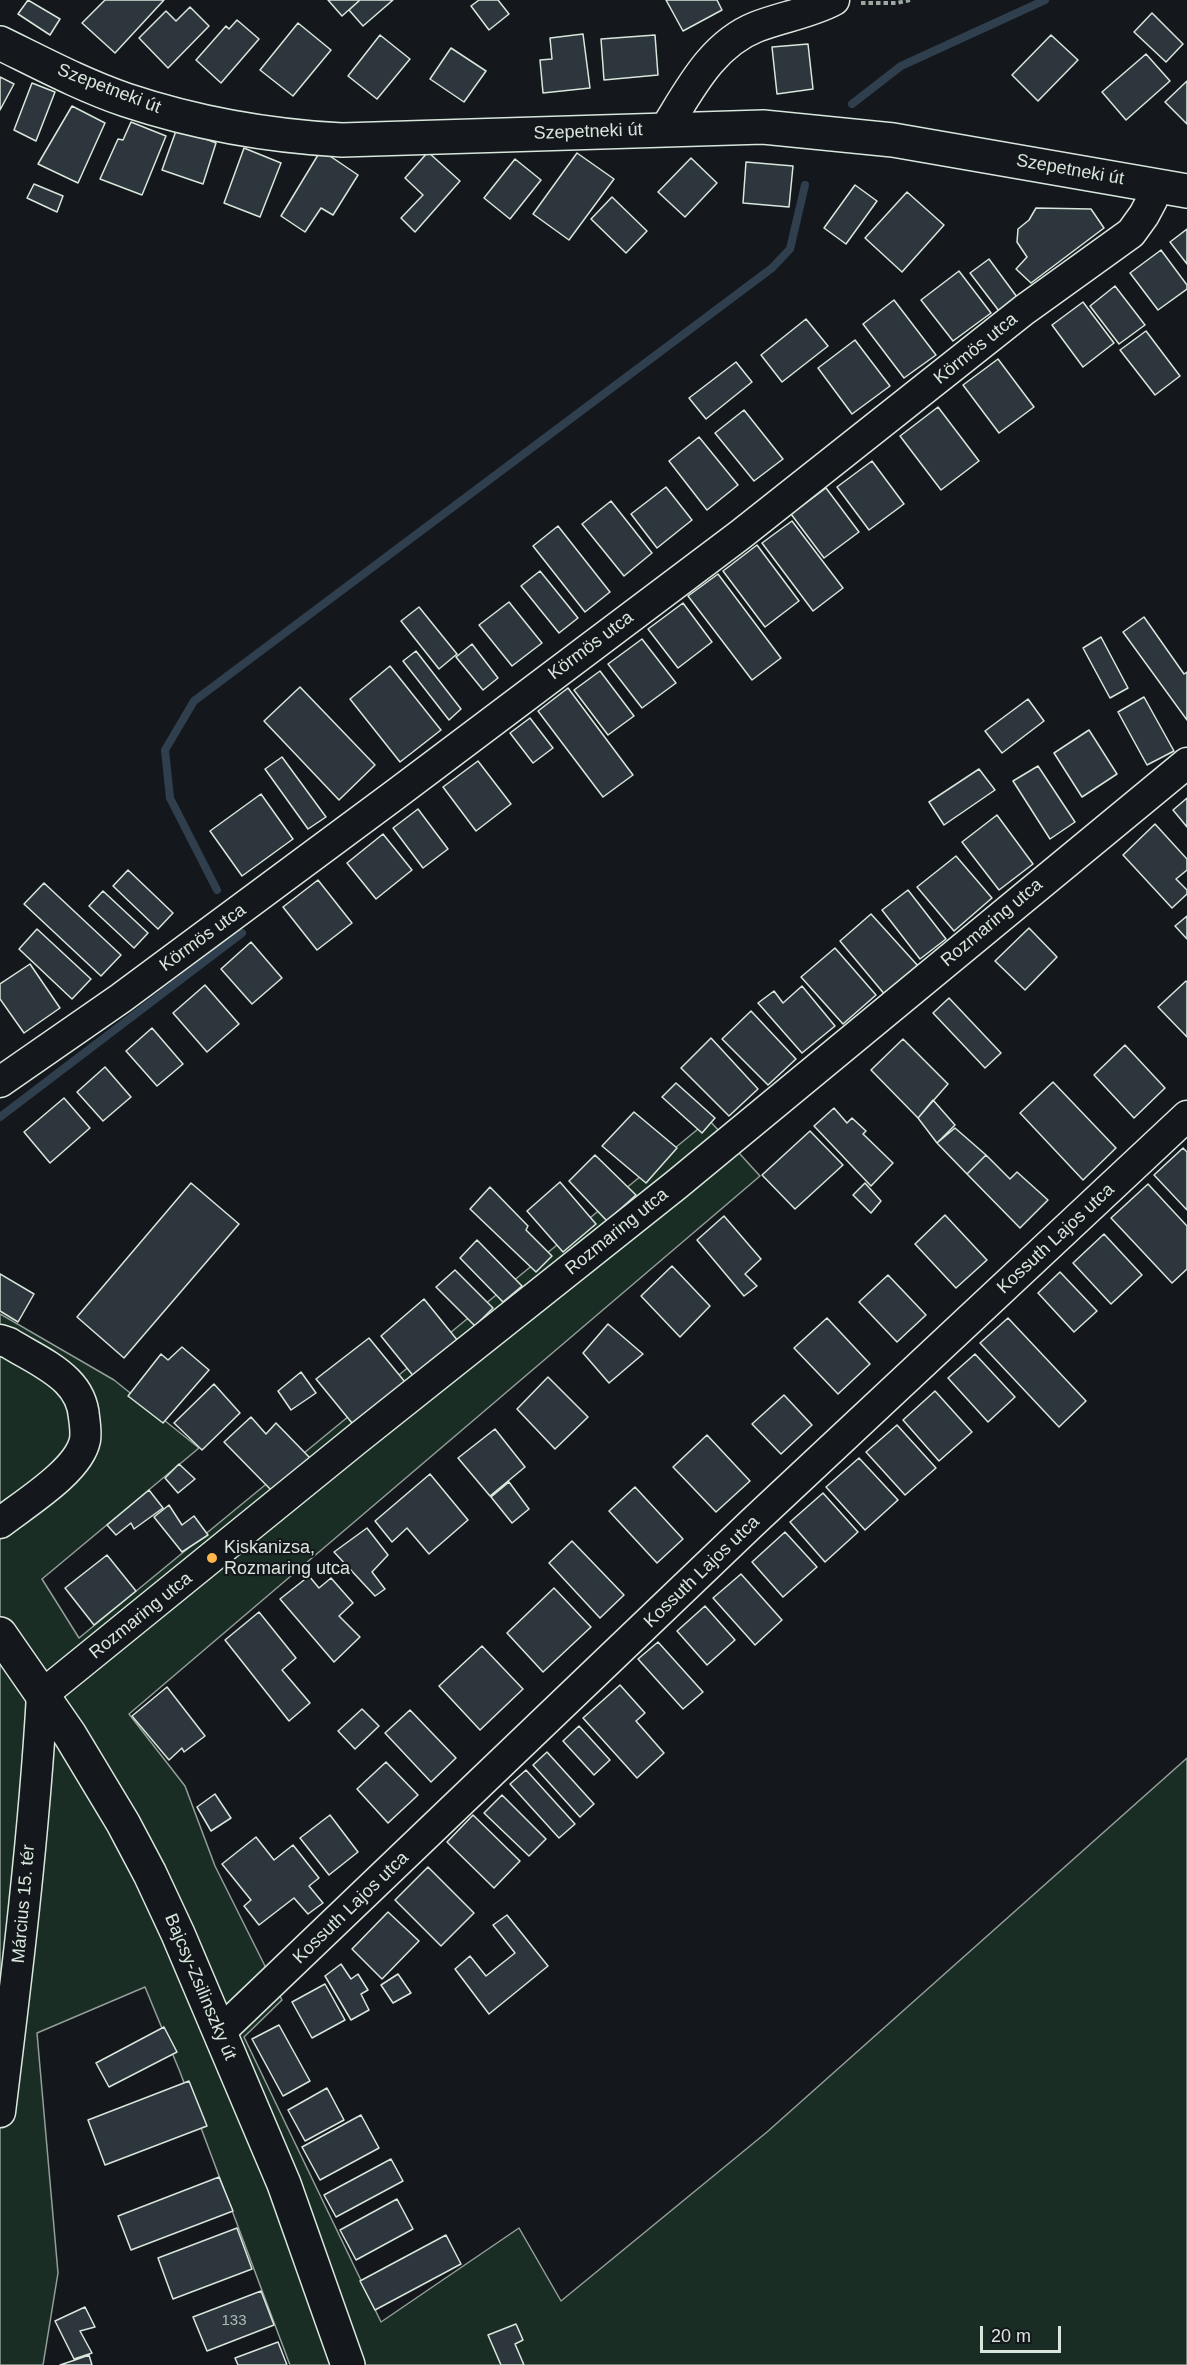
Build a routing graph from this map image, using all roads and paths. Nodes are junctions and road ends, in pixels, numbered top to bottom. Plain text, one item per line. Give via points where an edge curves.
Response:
1 (910, 0) edge
2 (832, 1) edge
3 (0, 43) edge
4 (665, 129) junction
5 (1172, 188) edge
6 (1187, 763) edge
7 (0, 1082) edge
8 (1187, 1116) edge
9 (0, 1340) edge
10 (0, 1523) edge
11 (0, 1634) edge
12 (42, 1695) junction
13 (220, 2032) junction
14 (1, 2102) edge
15 (348, 2365) edge

1 - 2 path
2 - 4 street via 754,28 730,42 701,70
3 - 4 main road, Szepetneki út via 125,100 205,121 297,138 342,140
4 - 5 main road, Szepetneki út via 810,130 893,140
5 - 7 street, Körmös utca via 1152,200 1131,233 1024,310 740,535 121,999
6 - 12 street, Rozmaring utca via 676,1185
8 - 13 street, Kossuth Lajos utca
9 - 10 street via 65,1379 77,1393 83,1408 85,1441 67,1469
11 - 12 main road, Bajcsy-Zsilinszky út
12 - 13 main road, Bajcsy-Zsilinszky út via 89,1766 150,1874
12 - 14 street, Március 15. tér via 16,1988
13 - 15 main road, Bajcsy-Zsilinszky út via 284,2184

